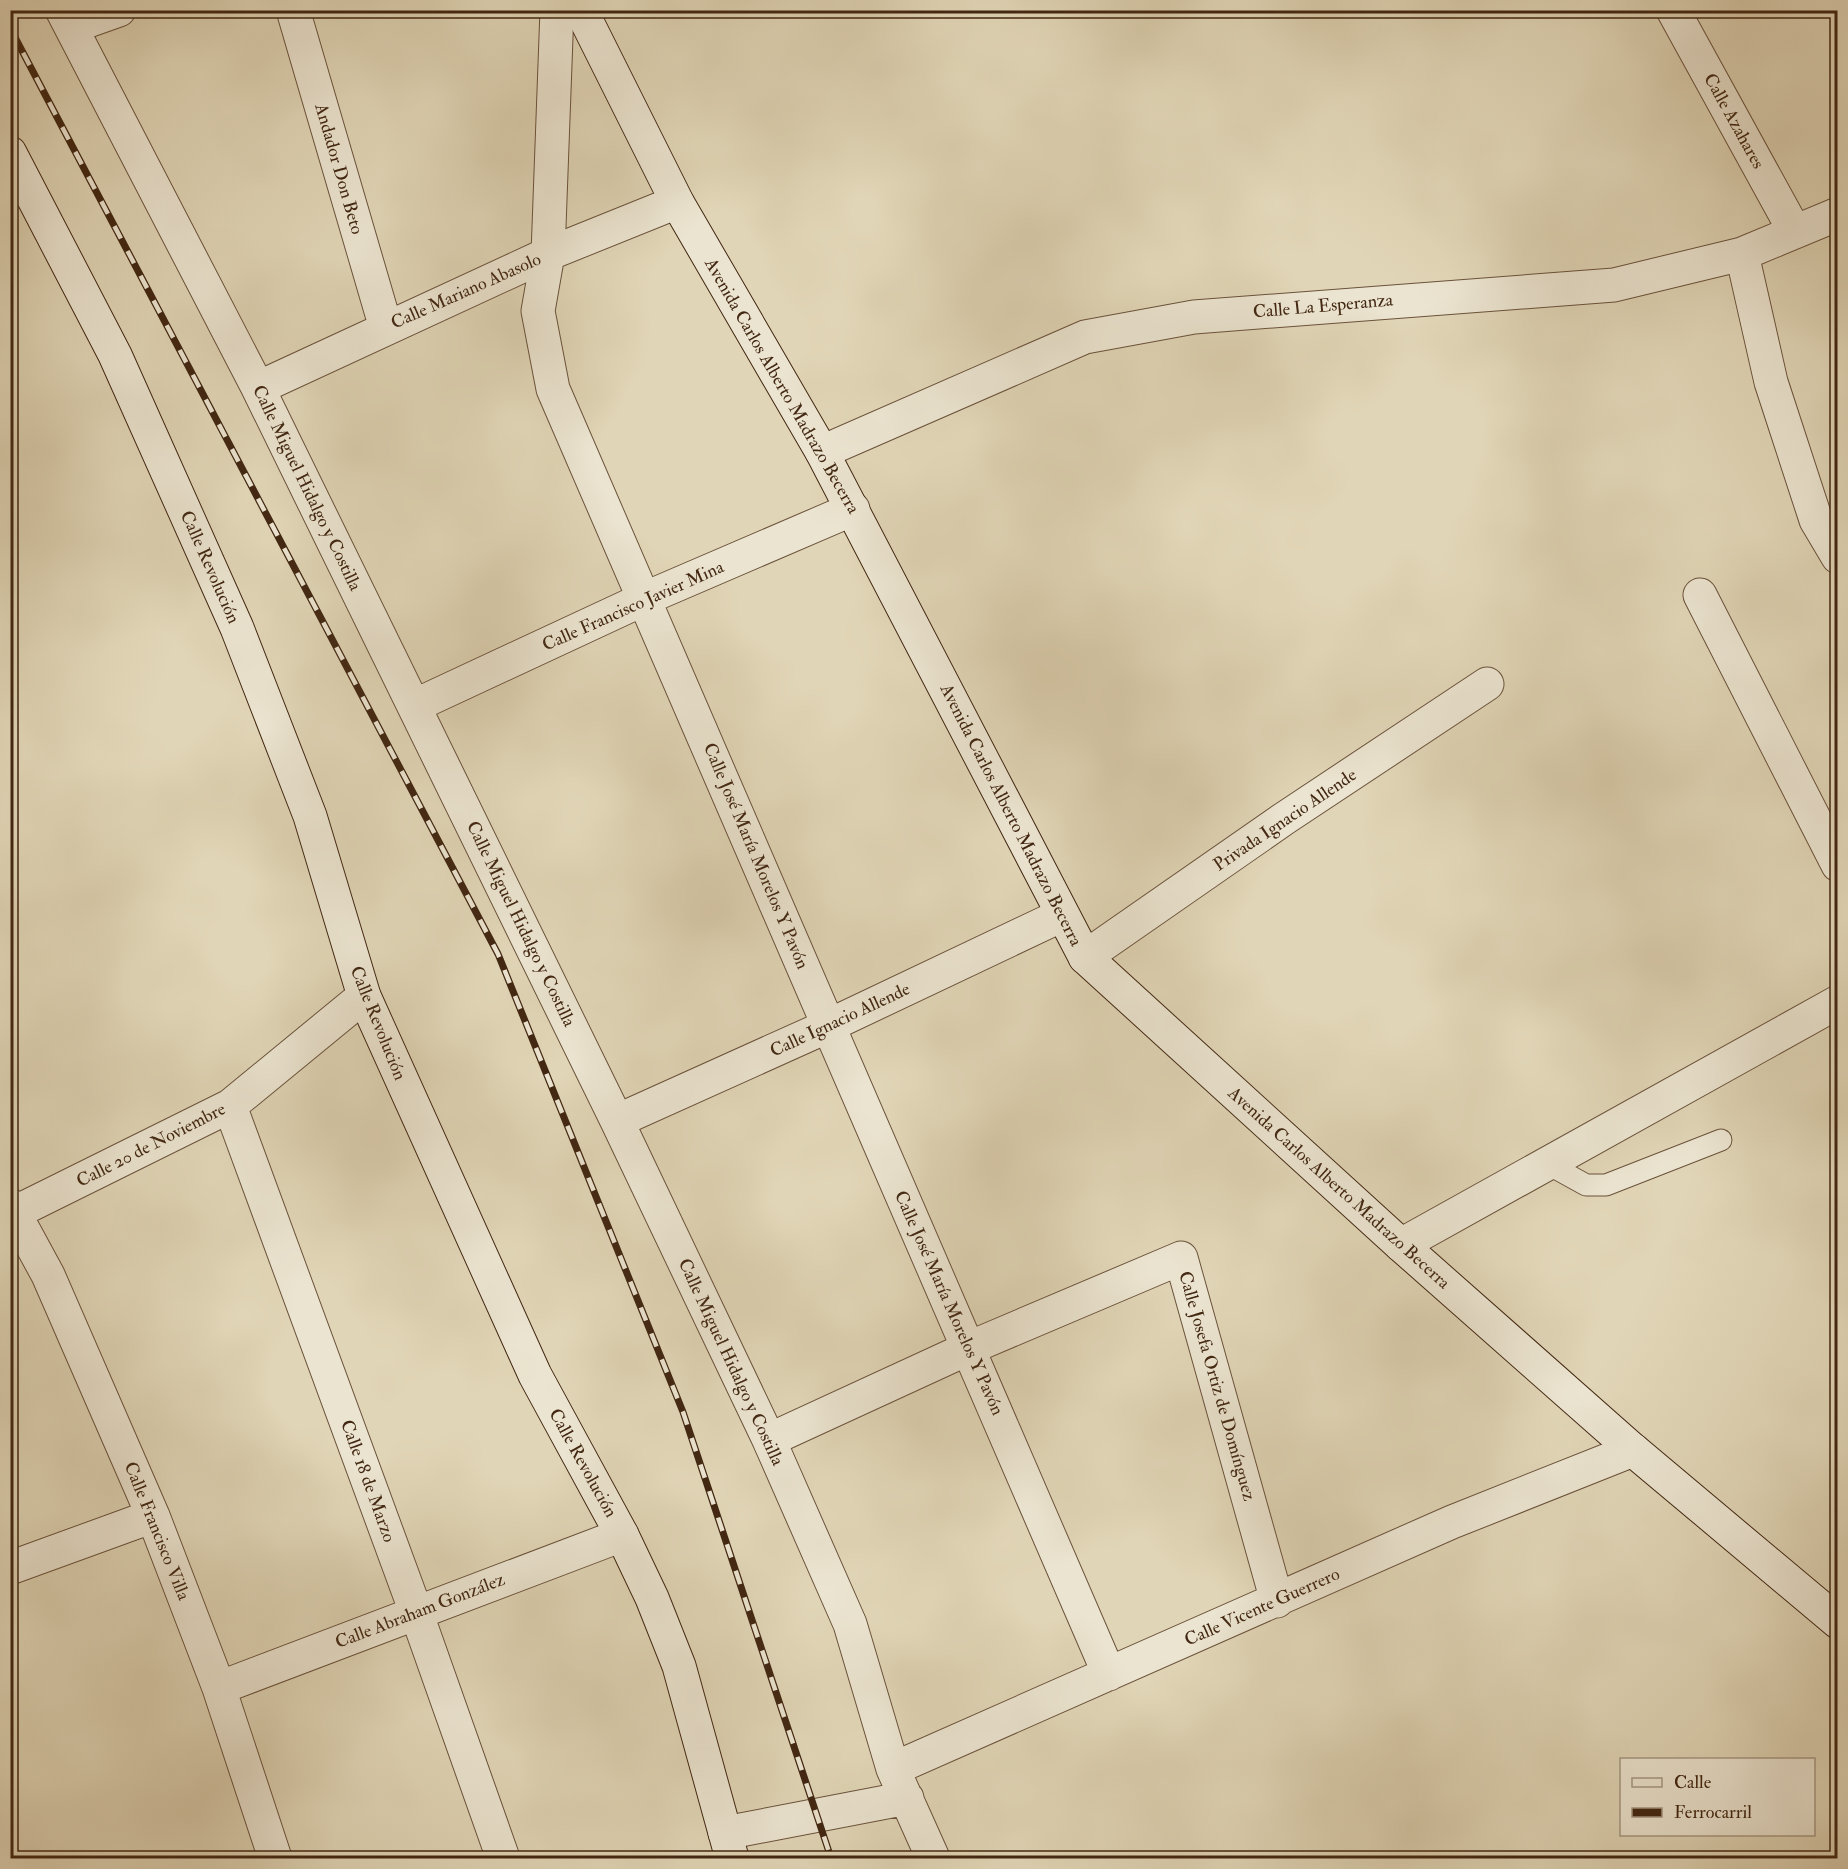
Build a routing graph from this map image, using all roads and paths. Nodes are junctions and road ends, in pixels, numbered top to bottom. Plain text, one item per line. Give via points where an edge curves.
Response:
1 (119, 10) edge
2 (293, 10) edge
3 (557, 10) edge
4 (581, 10) edge
5 (1673, 10) edge
6 (67, 19) edge
7 (10, 153) edge
8 (677, 202) junction
9 (1838, 214) edge
10 (1795, 232) junction
11 (548, 254) junction
12 (1742, 254) junction
13 (386, 327) junction
14 (258, 388) junction
15 (822, 452) junction
16 (853, 509) junction
17 (1838, 557) edge
18 (1700, 595) dead end
19 (646, 598) junction
20 (1487, 684) dead end
21 (414, 706) junction
22 (1838, 865) edge
23 (1062, 915) junction
24 (1085, 957) junction
25 (364, 996) junction
26 (1838, 1002) edge
27 (828, 1026) junction
28 (230, 1106) junction
29 (617, 1121) junction
30 (1721, 1140) dead end
31 (1548, 1164) junction
32 (12, 1211) edge
33 (1401, 1245) junction
34 (969, 1348) junction
35 (769, 1440) junction
36 (1633, 1450) junction
37 (153, 1516) junction
38 (622, 1535) junction
39 (10, 1568) edge
40 (1277, 1601) junction
41 (416, 1612) junction
42 (1838, 1622) edge
43 (1109, 1674) junction
44 (219, 1688) junction
45 (893, 1769) junction
46 (907, 1798) junction
47 (729, 1846) edge
48 (275, 1858) edge
49 (503, 1858) edge
50 (933, 1858) edge

1 - 6 street
2 - 13 street, Andador Don Beto
3 - 11 street, Calle José María Morelos Y Pavón
4 - 8 street, Avenida Carlos Alberto Madrazo Becerra
5 - 10 street, Calle Azahares
6 - 14 street, Calle Miguel Hidalgo y Costilla
7 - 25 street, Calle Revolución via 115,356 237,628 310,816
8 - 11 street, Calle Mariano Abasolo
8 - 15 street, Avenida Carlos Alberto Madrazo Becerra
9 - 10 street, Calle La Esperanza
10 - 12 street, Calle La Esperanza
11 - 13 street, Calle Mariano Abasolo
11 - 19 street, Calle José María Morelos Y Pavón via 538,311 554,389
12 - 15 street, Calle La Esperanza via 1614,285 1194,317 1085,337
12 - 17 street via 1771,382 1816,520
13 - 14 street, Calle Mariano Abasolo
14 - 21 street, Calle Miguel Hidalgo y Costilla
15 - 16 street, Avenida Carlos Alberto Madrazo Becerra
16 - 19 street, Calle Francisco Javier Mina
16 - 23 street, Avenida Carlos Alberto Madrazo Becerra
18 - 22 street
19 - 21 street, Calle Francisco Javier Mina
19 - 27 street, Calle José María Morelos Y Pavón
20 - 24 street, Privada Ignacio Allende
21 - 29 street, Calle Miguel Hidalgo y Costilla
23 - 24 street, Avenida Carlos Alberto Madrazo Becerra
23 - 27 street, Calle Ignacio Allende
24 - 33 street, Avenida Carlos Alberto Madrazo Becerra
25 - 28 street, Calle 20 de Noviembre
25 - 38 street, Calle Revolución via 535,1375
26 - 31 street
27 - 29 street, Calle Ignacio Allende
27 - 34 street, Calle José María Morelos Y Pavón
28 - 32 street, Calle 20 de Noviembre
28 - 41 street, Calle 18 de Marzo
29 - 35 street, Calle Miguel Hidalgo y Costilla
30 - 31 lane via 1606,1185 1586,1185
31 - 33 street
32 - 37 street, Calle Francisco Villa via 48,1275
33 - 36 street, Avenida Carlos Alberto Madrazo Becerra
34 - 35 street, Calle Josefa Ortiz de Domínguez
34 - 40 street, Calle Josefa Ortiz de Domínguez via 1181,1258
34 - 43 street, Calle José María Morelos Y Pavón
35 - 45 street, Calle Miguel Hidalgo y Costilla via 850,1624
36 - 40 street, Calle Vicente Guerrero via 1452,1522
36 - 42 street, Avenida Carlos Alberto Madrazo Becerra
37 - 39 street
37 - 44 street, Calle Francisco Villa
38 - 41 street, Calle Abraham González
38 - 47 street, Calle Revolución via 679,1666
40 - 43 street, Calle Vicente Guerrero
41 - 44 street, Calle Abraham González
41 - 49 street, Calle 18 de Marzo
43 - 45 street, Calle Vicente Guerrero
44 - 48 street, Calle Francisco Villa
45 - 46 street, Calle Miguel Hidalgo y Costilla
46 - 47 street
46 - 50 street, Calle Miguel Hidalgo y Costilla

